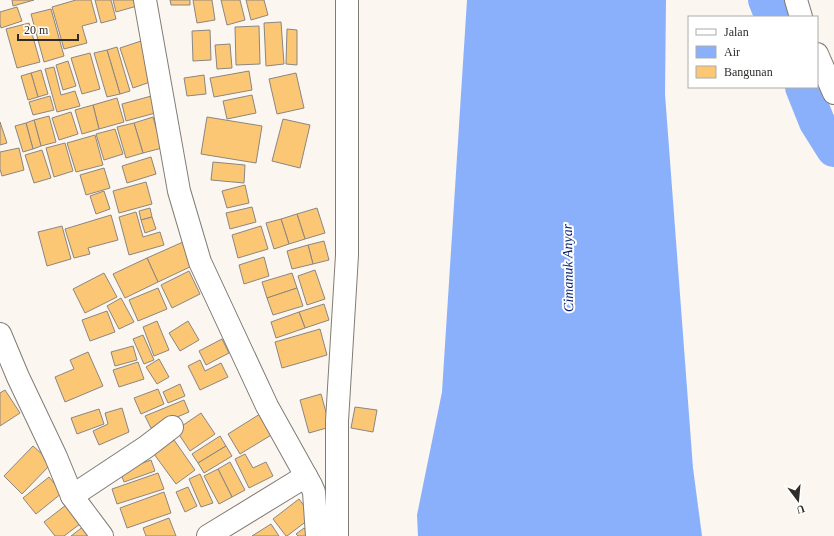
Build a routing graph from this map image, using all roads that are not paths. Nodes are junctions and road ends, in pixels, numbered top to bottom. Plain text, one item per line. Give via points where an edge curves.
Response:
1 (145, 0) edge
2 (347, 0) edge
3 (796, 0) edge
4 (801, 16) edge
5 (818, 56) edge
6 (834, 93) edge
7 (0, 334) edge
8 (172, 427) dead end
9 (306, 476) junction
10 (72, 496) junction
11 (102, 536) edge
12 (208, 536) edge
13 (317, 536) edge
14 (337, 536) edge

1 - 9 street via 179,191 200,262 267,406
2 - 14 street via 347,255 337,421
3 - 4 street
5 - 6 street
7 - 10 street
8 - 10 street
9 - 12 street
9 - 13 street via 314,492
10 - 11 street

